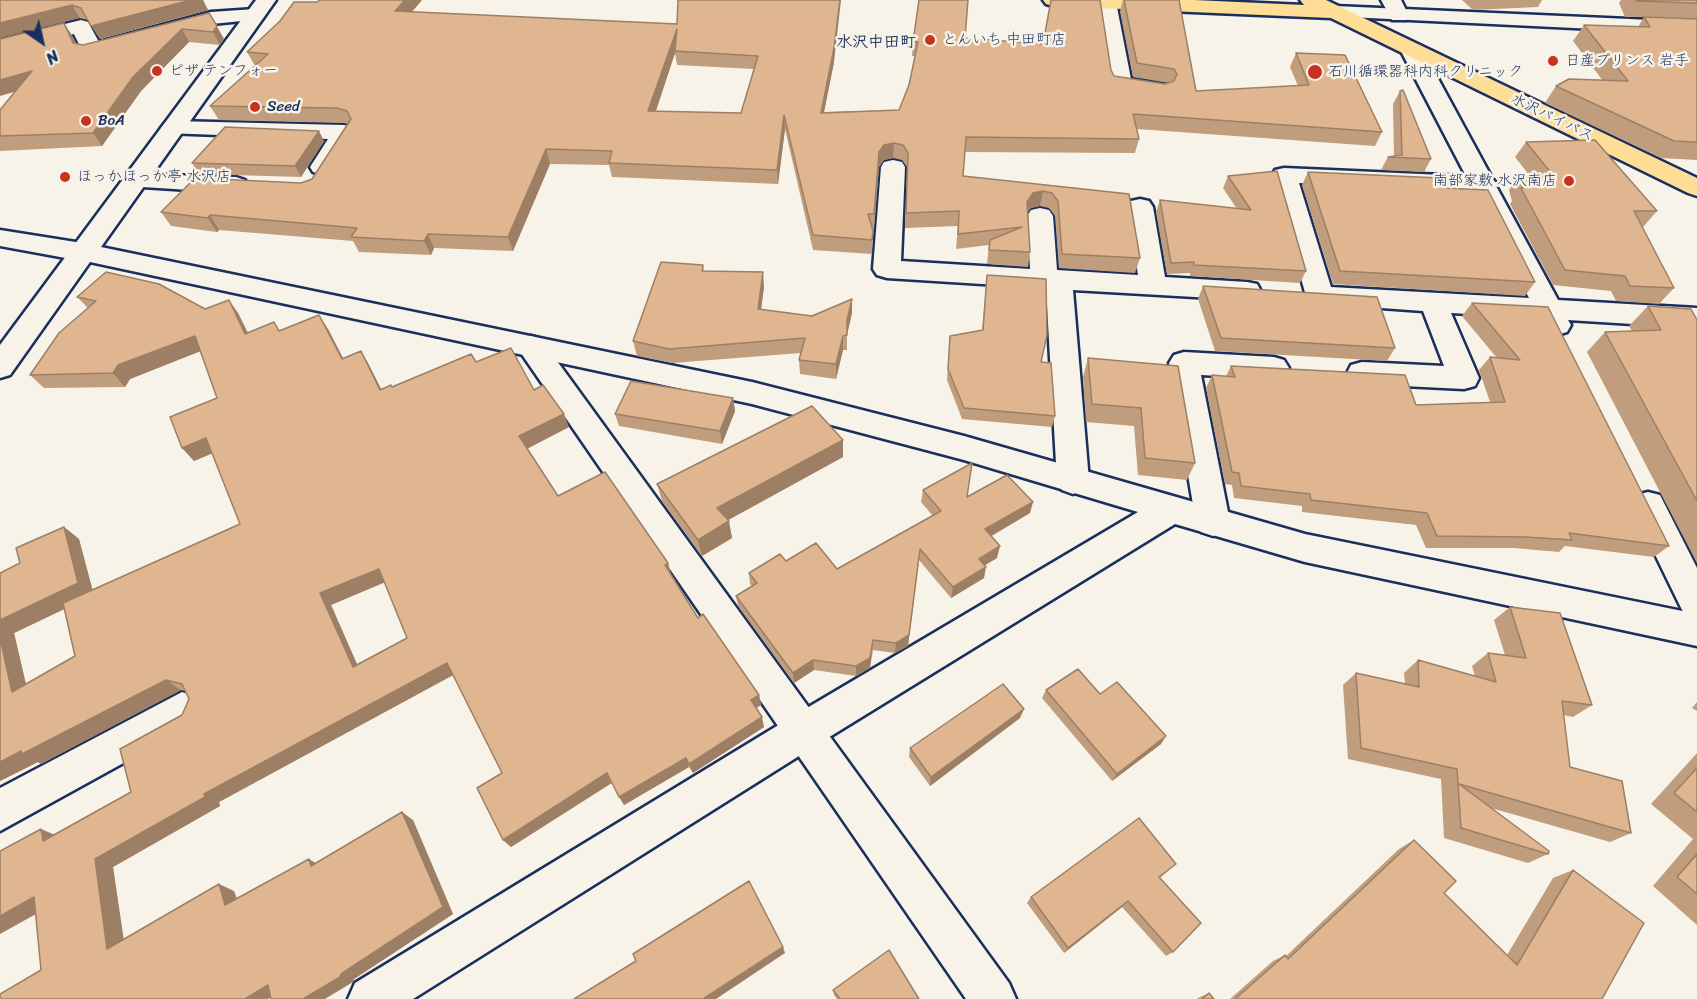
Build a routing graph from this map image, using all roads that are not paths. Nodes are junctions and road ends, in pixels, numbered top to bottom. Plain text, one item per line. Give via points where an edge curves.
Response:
1 (1053, 0) edge
2 (1310, 0) edge
3 (1106, 2) junction
4 (261, 8) edge
5 (1395, 8) edge
6 (1335, 12) junction
7 (1697, 28) edge
8 (0, 46) edge
9 (1412, 51) junction
10 (1160, 89) edge
11 (173, 128) junction
12 (893, 168) dead end
13 (136, 181) junction
14 (1485, 184) junction
15 (263, 185) edge
16 (309, 187) edge
17 (1697, 188) edge
18 (1140, 207) dead end
19 (1040, 216) dead end
20 (0, 238) edge
21 (82, 252) junction
22 (1051, 279) junction
23 (1153, 285) junction
24 (1297, 294) junction
25 (1433, 302) junction
26 (1549, 309) junction
27 (1697, 318) edge
28 (531, 346) junction
29 (1570, 351) edge
30 (0, 367) edge
31 (1300, 369) edge
32 (1336, 371) edge
33 (1634, 477) edge
34 (1073, 481) junction
35 (1170, 510) junction
36 (1213, 522) junction
37 (1697, 603) edge
38 (1697, 630) edge
39 (182, 710) edge
40 (804, 731) junction
41 (0, 810) edge
42 (371, 999) edge
43 (993, 999) edge

1 - 3 highway
2 - 6 highway, 水沢バイパス
3 - 6 highway
3 - 10 street via 1121,84
4 - 8 street via 92,50 81,26
4 - 11 street
5 - 6 street
5 - 7 street
6 - 9 highway, 水沢バイパス
9 - 14 street
9 - 17 highway, 水沢バイパス
11 - 13 street
11 - 16 street via 344,132
12 - 22 street via 887,269
13 - 15 street
13 - 21 street
14 - 24 street via 1284,175
14 - 26 street
18 - 23 street
19 - 22 street
20 - 21 street
21 - 28 street
21 - 30 street
22 - 23 street
22 - 34 street
23 - 24 street
24 - 25 street
25 - 26 street
25 - 32 street via 1464,378
26 - 27 street
26 - 29 street
28 - 34 street via 752,393 964,448
28 - 40 street
31 - 36 street via 1184,363
33 - 37 street
34 - 35 street
35 - 36 street
35 - 40 street
36 - 38 street via 1305,548
39 - 41 street
40 - 42 street
40 - 43 street

